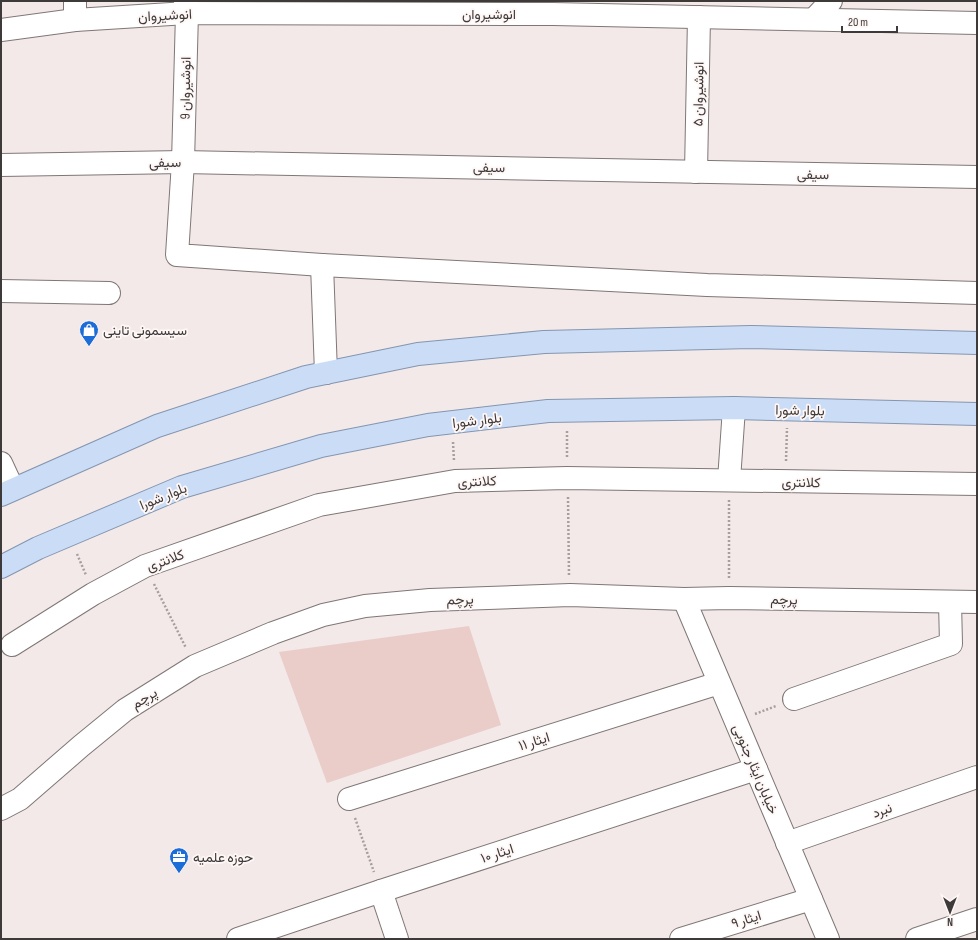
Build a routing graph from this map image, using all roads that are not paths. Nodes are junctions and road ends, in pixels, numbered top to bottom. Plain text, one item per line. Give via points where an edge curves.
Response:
1 (727, 1) edge
2 (831, 1) edge
3 (186, 7) edge
4 (359, 8) edge
5 (548, 8) edge
6 (75, 10) edge
7 (699, 17) junction
8 (742, 17) junction
9 (814, 19) junction
10 (977, 23) edge
11 (1, 30) edge
12 (183, 162) junction
13 (1, 165) edge
14 (696, 172) junction
15 (977, 177) edge
16 (322, 265) junction
17 (1, 291) edge
18 (109, 293) dead end
19 (977, 293) edge
20 (977, 343) edge
21 (326, 373) junction
22 (734, 408) junction
23 (977, 414) edge
24 (1, 463) edge
25 (728, 480) junction
26 (977, 484) edge
27 (7, 492) edge
28 (1, 567) edge
29 (684, 599) junction
30 (950, 602) junction
31 (977, 602) edge
32 (12, 645) dead end
33 (720, 683) junction
34 (794, 699) road end
35 (756, 769) junction
36 (977, 778) edge
37 (349, 799) road end
38 (1, 809) edge
39 (787, 843) junction
40 (381, 891) junction
41 (811, 899) junction
42 (977, 919) edge
43 (238, 939) edge
44 (397, 939) edge
45 (681, 939) edge
46 (828, 939) edge
47 (917, 939) edge

1 - 8 street
2 - 9 street
3 - 4 street, انوشیروان
3 - 6 street, انوشیروان
3 - 12 street, انوشیروان 9
4 - 5 street, انوشیروان
5 - 7 street, انوشیروان
6 - 11 street, انوشیروان
7 - 8 street, انوشیروان
7 - 14 street, انوشیروان ۵
8 - 9 street, انوشیروان
9 - 10 street, انوشیروان
12 - 13 street, سیفی
12 - 14 street, سیفی
12 - 16 street, انوشیروان 9 via 177,255
14 - 15 street, سیفی
16 - 19 street via 707,285
16 - 21 street
17 - 18 street
20 - 21 main road via 751,337 544,342 418,354
21 - 27 main road via 306,377 157,426
22 - 23 main road, بلوار شورا
22 - 25 street
22 - 28 main road, بلوار شورا via 548,411 428,426 321,446 182,487 38,548
24 - 27 street
25 - 26 street, کلانتری
25 - 32 street, کلانتری via 568,478 455,481 319,505 144,566 93,594
29 - 30 street, پرچم
29 - 33 street, خیابان ایثار جنوبی
29 - 38 street, پرچم via 570,595 430,600 365,606 323,615 196,666 125,710 20,800
30 - 31 street, پرچم
30 - 34 street via 950,644
33 - 35 street, خیابان ایثار جنوبی
33 - 37 street, ایثار ۱۱
35 - 39 street, خیابان ایثار جنوبی
35 - 40 street, ایثار ۱۰
36 - 39 street, نبرد
39 - 41 street, خیابان ایثار جنوبی
40 - 43 street, ایثار ۱۰
40 - 44 street
41 - 45 street, ایثار ۹
41 - 46 street, خیابان ایثار جنوبی
42 - 47 street

